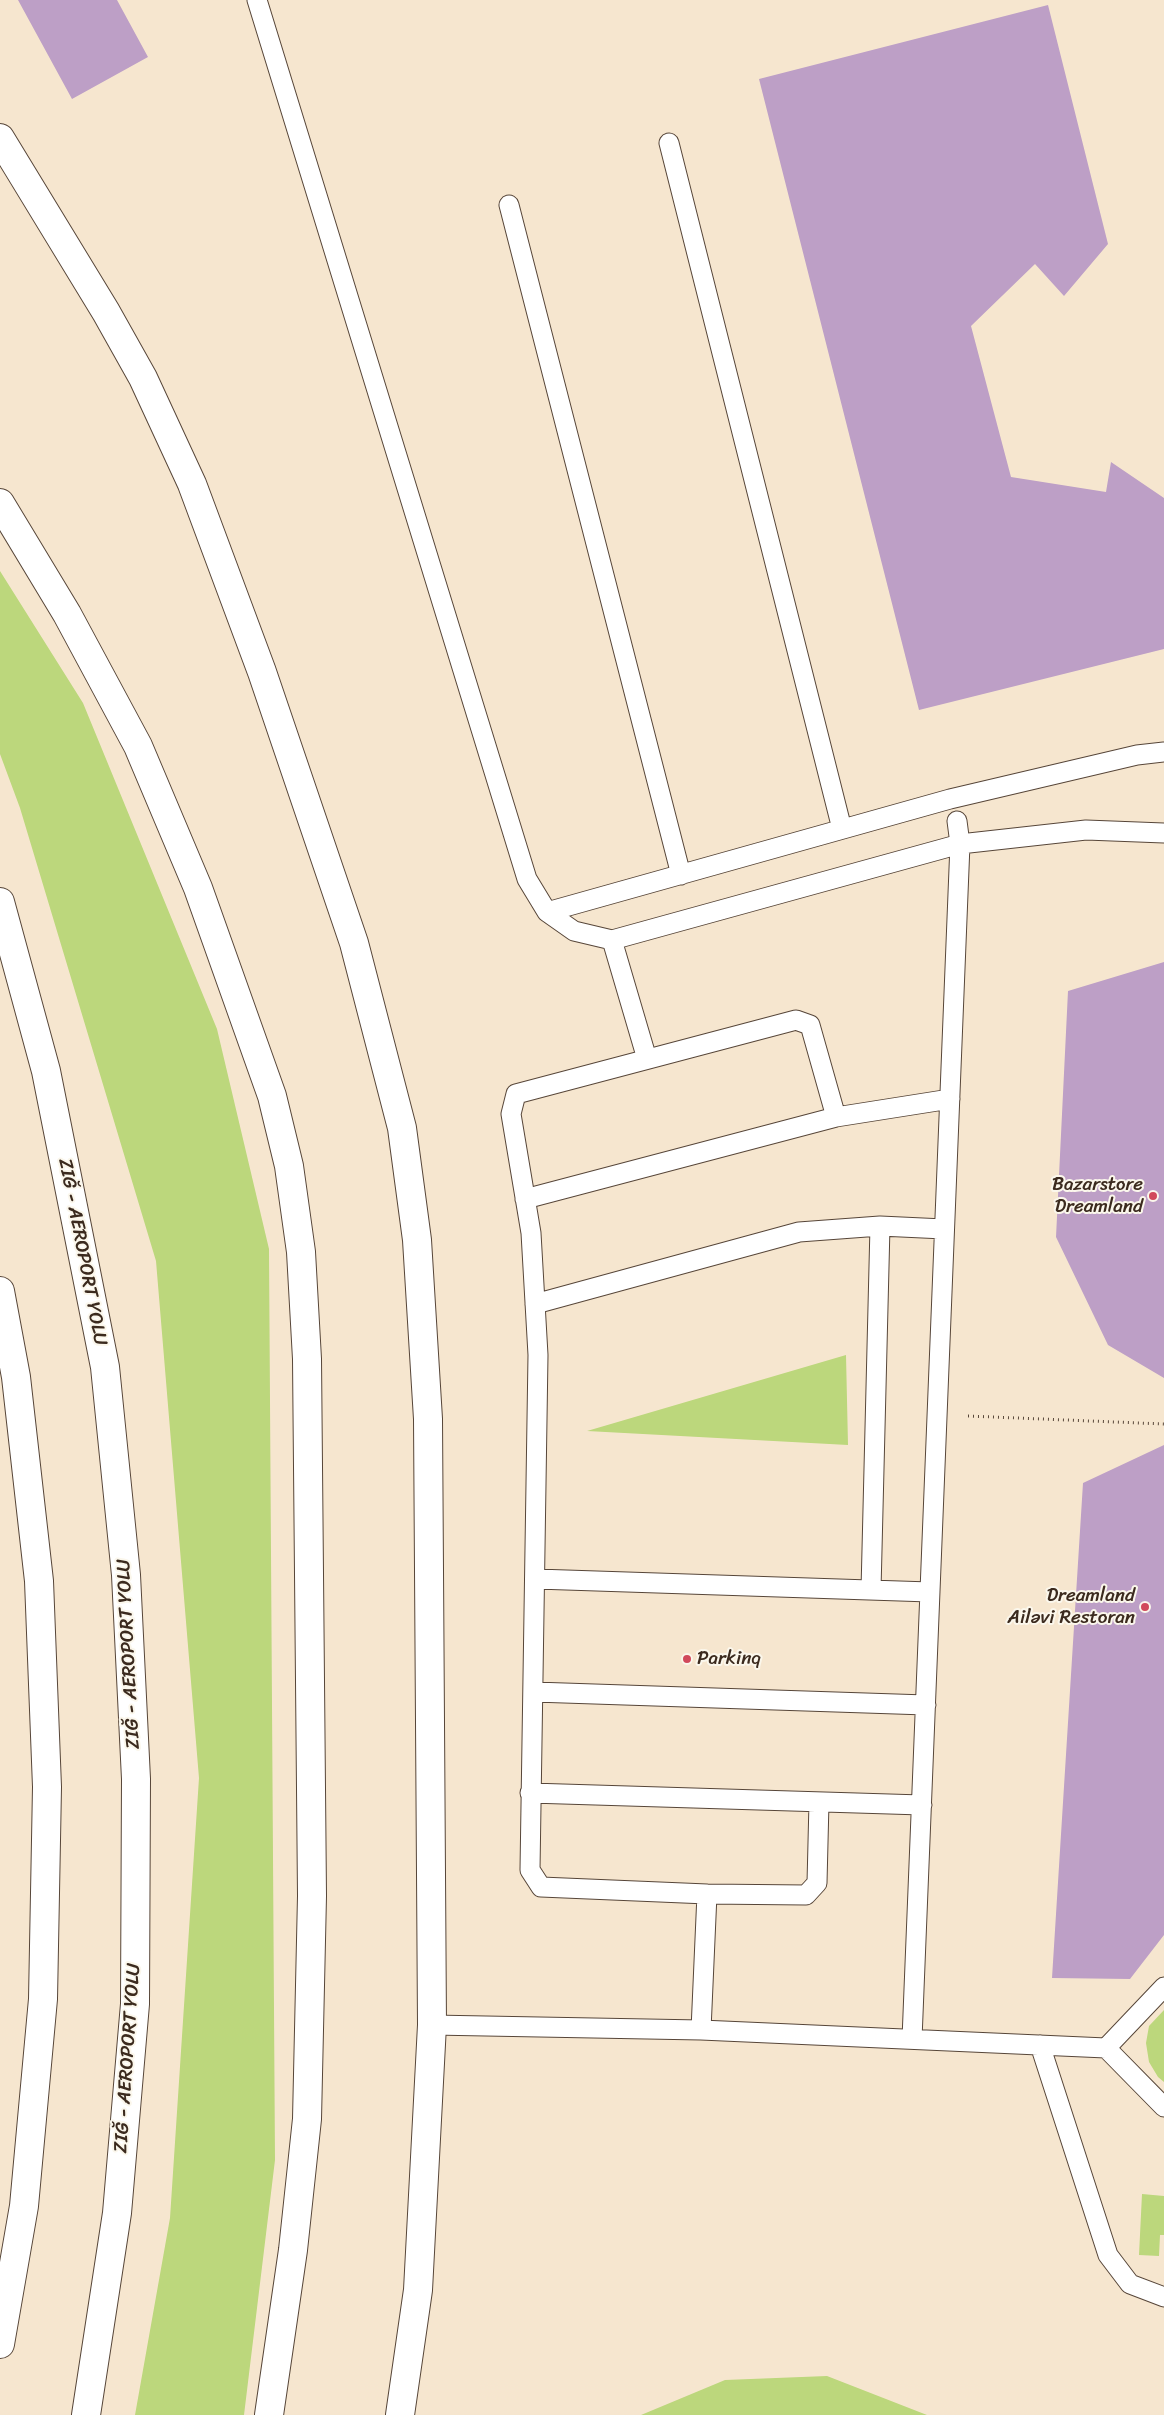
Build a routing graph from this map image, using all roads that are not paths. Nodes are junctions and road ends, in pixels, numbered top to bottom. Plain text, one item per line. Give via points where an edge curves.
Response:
1 (257, 0) edge
2 (0, 138) edge
3 (669, 143) dead end
4 (509, 205) dead end
5 (0, 503) edge
6 (1164, 752) edge
7 (957, 821) dead end
8 (842, 829) junction
9 (1164, 833) edge
10 (960, 844) junction
11 (681, 875) junction
12 (0, 902) edge
13 (547, 912) junction
14 (612, 940) junction
15 (647, 1059) junction
16 (950, 1100) junction
17 (836, 1117) junction
18 (525, 1199) junction
19 (880, 1226) junction
20 (944, 1229) junction
21 (0, 1291) edge
22 (535, 1304) junction
23 (536, 1579) junction
24 (871, 1590) junction
25 (930, 1592) junction
26 (534, 1692) junction
27 (926, 1704) junction
28 (530, 1793) junction
29 (819, 1802) junction
30 (922, 1805) junction
31 (707, 1894) junction
32 (1164, 1987) edge
33 (432, 2025) junction
34 (702, 2030) junction
35 (912, 2039) junction
36 (1040, 2045) junction
37 (1106, 2048) junction
38 (1164, 2108) edge
39 (1164, 2297) edge
40 (0, 2344) edge
41 (86, 2415) edge
42 (269, 2415) edge
43 (400, 2415) edge

1 - 13 lane via 527,879
2 - 33 main road via 143,378 192,484 262,672 354,943 402,1128 417,1240 428,1419
3 - 8 lane
4 - 11 lane
5 - 42 main road via 67,614 138,746 207,915 272,1096 289,1166 301,1252 307,1359 312,1896 307,2118 293,2250
6 - 8 lane via 1137,755 950,799
7 - 10 lane
8 - 11 lane
9 - 10 lane via 1086,830
10 - 14 lane
10 - 16 lane
11 - 13 lane
12 - 41 main road via 46,1072 105,1367 126,1575 136,1779 135,2004 117,2213
13 - 14 lane via 574,931
14 - 15 lane
15 - 17 lane via 796,1020 810,1026
15 - 18 lane via 516,1094 511,1114
16 - 17 lane
16 - 20 lane
17 - 18 lane
18 - 22 lane via 531,1233
19 - 20 lane
19 - 22 lane via 799,1232
19 - 24 lane
20 - 25 lane
21 - 40 main road via 16,1377 39,1581 47,1787 43,1999 24,2206
22 - 23 lane via 538,1356
23 - 24 lane
23 - 26 lane
24 - 25 lane
25 - 27 lane
26 - 27 lane
26 - 28 lane
27 - 30 lane
28 - 29 lane
28 - 31 lane via 530,1870 541,1887
29 - 30 lane
29 - 31 lane via 817,1883 806,1895
30 - 35 lane
31 - 34 lane
32 - 37 lane
33 - 34 lane
33 - 43 main road via 418,2290
34 - 35 lane
35 - 36 lane
36 - 37 lane
36 - 39 lane via 1108,2255 1130,2284
37 - 38 lane

